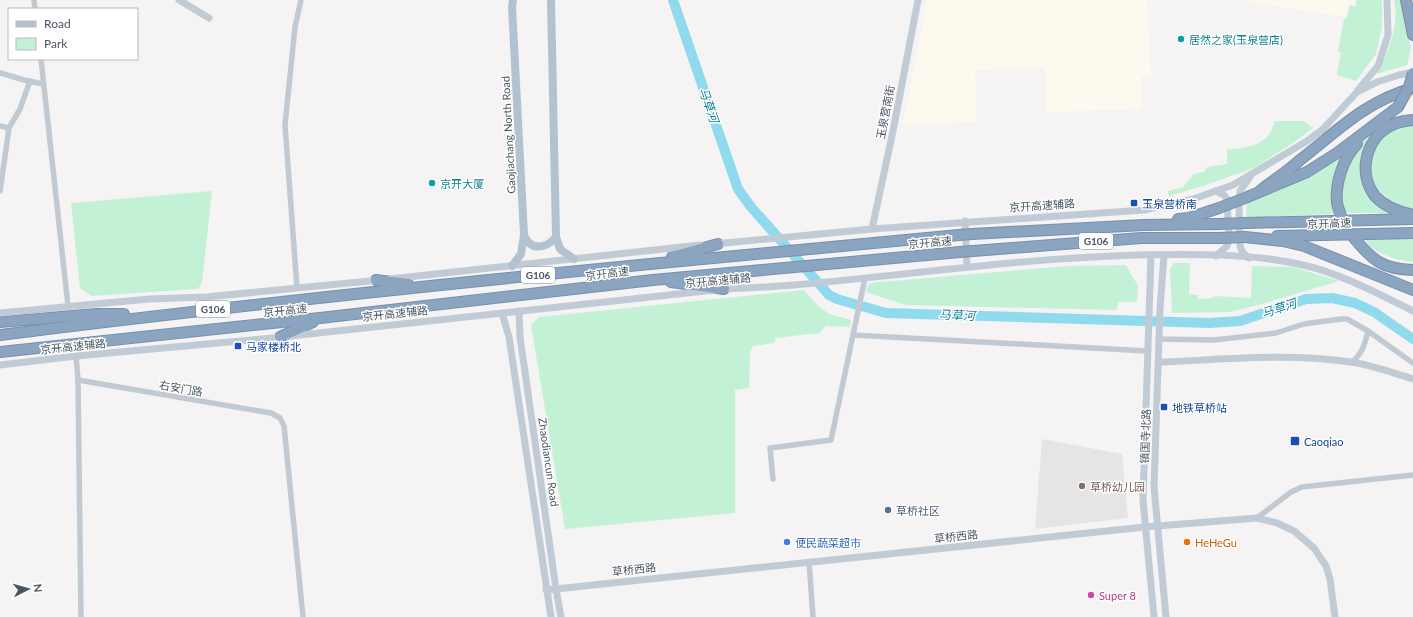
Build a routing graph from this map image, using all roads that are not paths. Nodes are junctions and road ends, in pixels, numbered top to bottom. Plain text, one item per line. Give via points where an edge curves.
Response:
1 (178, 0) edge
2 (301, 0) edge
3 (513, 0) edge
4 (551, 0) edge
5 (918, 0) edge
6 (1387, 0) edge
7 (1407, 0) edge
8 (1413, 16) edge
9 (209, 18) dead end
10 (1413, 36) edge
11 (41, 60) edge
12 (0, 73) edge
13 (1413, 73) edge
14 (30, 82) junction
15 (44, 84) junction
16 (1413, 88) edge
17 (1357, 92) junction
18 (1413, 120) edge
19 (0, 126) edge
20 (9, 128) junction
21 (1370, 129) junction
22 (1254, 173) junction
23 (1261, 190) junction
24 (0, 191) edge
25 (1216, 191) junction
26 (1413, 215) edge
27 (1341, 216) dead end
28 (1413, 219) edge
29 (964, 221) junction
30 (1144, 225) junction
31 (872, 229) junction
32 (1413, 233) edge
33 (524, 235) junction
34 (556, 237) junction
35 (1245, 237) junction
36 (1354, 238) dead end
37 (718, 244) junction
38 (1151, 255) junction
39 (1164, 255) junction
40 (1216, 256) junction
41 (1249, 258) junction
42 (574, 259) junction
43 (651, 263) junction
44 (512, 266) junction
45 (967, 267) junction
46 (1413, 270) edge
47 (865, 278) junction
48 (376, 280) junction
49 (653, 280) junction
50 (426, 286) junction
51 (297, 288) junction
52 (724, 289) junction
53 (1413, 290) edge
54 (68, 306) junction
55 (519, 310) junction
56 (1413, 311) edge
57 (502, 312) junction
58 (0, 313) edge
59 (170, 314) junction
60 (320, 318) junction
61 (0, 322) edge
62 (1368, 331) junction
63 (0, 335) edge
64 (853, 335) junction
65 (280, 337) junction
66 (1159, 338) junction
67 (1147, 351) junction
68 (0, 352) edge
69 (76, 356) junction
70 (1159, 362) junction
71 (1352, 362) junction
72 (1413, 363) edge
73 (0, 365) edge
74 (1413, 379) edge
75 (78, 380) junction
76 (1413, 475) edge
77 (773, 479) dead end
78 (1257, 518) junction
79 (1157, 526) junction
80 (1145, 527) junction
81 (809, 562) junction
82 (556, 589) junction
83 (546, 590) junction
84 (81, 617) edge
85 (303, 617) edge
86 (551, 617) edge
87 (561, 617) edge
88 (813, 617) edge
89 (1154, 617) edge
90 (1166, 617) edge
91 (1335, 617) edge

1 - 9 street
2 - 51 street via 295,27 285,125
3 - 33 main road, Gaojiachang North Road
4 - 34 main road
5 - 31 street, 玉泉营南街
6 - 17 street, 京开高速辅路 via 1388,35 1378,66
7 - 8 highway
7 - 10 highway
11 - 15 street
12 - 14 street
13 - 17 street via 1377,82
13 - 21 highway, bridge via 1398,107
14 - 15 street
14 - 20 street via 20,109
15 - 54 street
16 - 23 highway via 1378,101 1355,116
17 - 22 street, 京开高速辅路 via 1323,130
18 - 26 highway via 1392,125 1374,139 1366,160 1365,171 1375,196 1386,206
19 - 20 street
20 - 24 street
21 - 23 highway via 1337,154 1307,172
21 - 27 highway via 1351,150 1343,166 1338,183 1337,203
22 - 25 street, 京开高速辅路 via 1234,185
22 - 41 street via 1240,191 1240,246
23 - 30 highway, bridge via 1189,218
25 - 29 street, 京开高速辅路 via 1144,210
25 - 40 street via 1227,199 1229,240
28 - 30 highway, 京开高速 / G106, bridge
29 - 31 street, 京开高速辅路
29 - 45 street
30 - 43 highway, 京开高速 / G106, bridge via 959,235
31 - 37 street, 京开高速辅路
32 - 35 highway, 京开高速
33 - 34 main road via 532,246 547,245
33 - 44 main road, Gaojiachang North Road via 521,254
34 - 42 main road via 560,249
35 - 49 highway, 京开高速 / G106, bridge via 1141,238
35 - 53 highway via 1304,246
36 - 46 highway via 1377,262 1398,269
37 - 42 street
37 - 43 highway
38 - 39 street
38 - 45 street via 1096,256
38 - 67 street, 镇国寺北路
39 - 40 street
39 - 66 street, 镇国寺北路
40 - 41 street
41 - 56 street via 1302,265 1334,274
42 - 44 street
43 - 50 highway, 京开高速 / G106
44 - 48 street
45 - 47 street
47 - 52 street, 京开高速辅路 via 794,286
47 - 64 street
48 - 50 highway
48 - 51 street
49 - 52 highway
49 - 60 highway, 京开高速 / G106
50 - 59 highway, 京开高速 / G106
51 - 54 street
52 - 55 street, 京开高速辅路
54 - 58 street
55 - 57 street, 京开高速辅路
55 - 82 street, Zhaodiancun Road via 520,337
57 - 65 street, 京开高速辅路
57 - 83 street, Zhaodiancun Road via 509,337
59 - 61 highway via 97,314
59 - 63 highway, 京开高速 / G106
60 - 65 highway
60 - 68 highway, 京开高速 / G106
62 - 66 street via 1354,322 1341,319 1304,324 1276,333 1214,340
62 - 71 street via 1364,346
62 - 72 street
64 - 67 street
64 - 77 street via 831,440 770,448
65 - 69 street, 京开高速辅路
66 - 70 street, 镇国寺北路
67 - 80 street, 镇国寺北路 via 1143,500
69 - 73 street, 京开高速辅路
69 - 75 street
70 - 71 street via 1252,357
70 - 79 street, 镇国寺北路 via 1154,486
71 - 74 street
75 - 84 street
75 - 85 street, 右安门路 via 271,413 280,418 284,426
76 - 78 street via 1302,487 1291,492
78 - 79 street, 草桥西路
78 - 91 street, 草桥西路 via 1294,531 1314,548 1326,566 1330,579
79 - 80 street, 草桥西路
79 - 90 street, 镇国寺北路
80 - 81 street, 草桥西路
80 - 89 street, 镇国寺北路
81 - 82 street, 草桥西路
81 - 88 street
82 - 83 street, 草桥西路
82 - 87 street, Zhaodiancun Road
83 - 86 street, Zhaodiancun Road

